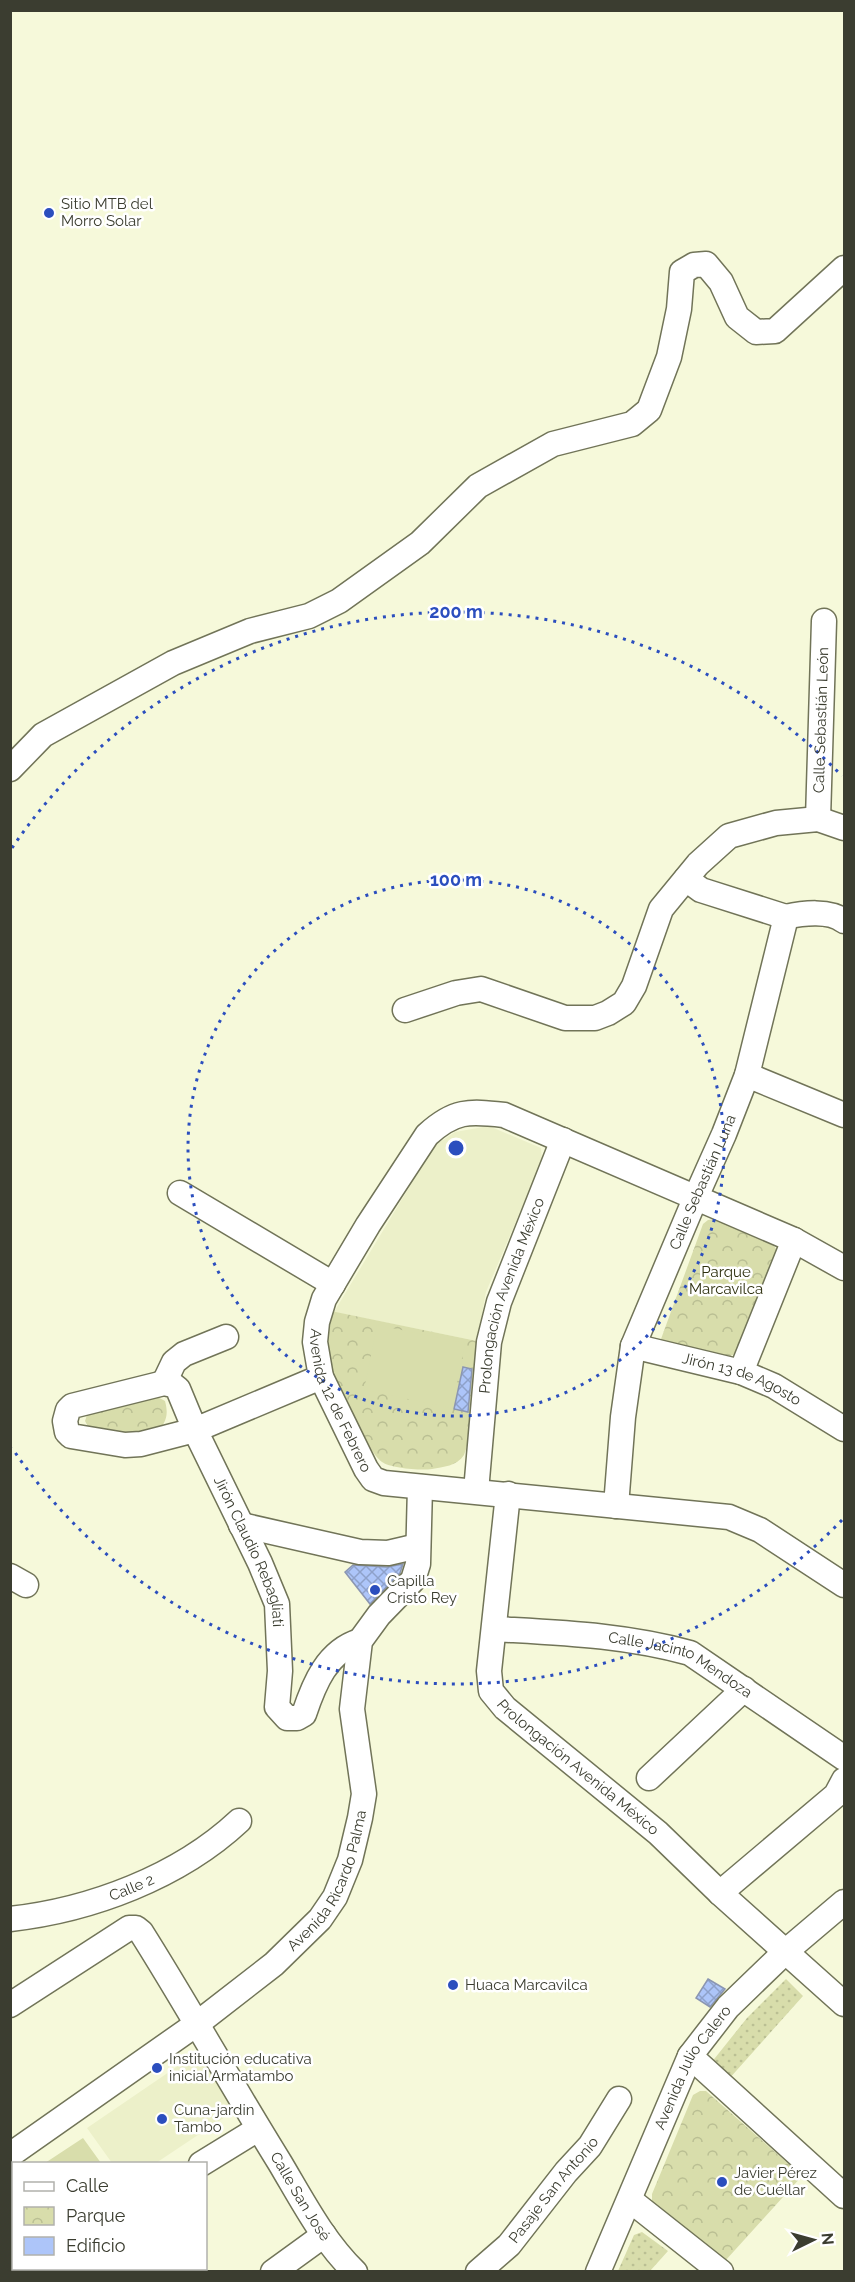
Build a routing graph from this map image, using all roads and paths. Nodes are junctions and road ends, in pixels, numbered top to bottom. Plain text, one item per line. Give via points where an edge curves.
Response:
1 (844, 268) edge
2 (824, 621) dead end
3 (10, 769) edge
4 (818, 819) junction
5 (844, 828) edge
6 (686, 879) junction
7 (842, 914) edge
8 (786, 917) junction
9 (405, 1010) dead end
10 (747, 1075) junction
11 (844, 1115) edge
12 (563, 1140) junction
13 (180, 1193) dead end
14 (695, 1199) junction
15 (794, 1240) junction
16 (844, 1268) edge
17 (333, 1284) junction
18 (226, 1337) dead end
19 (633, 1346) junction
20 (741, 1372) junction
21 (321, 1377) junction
22 (164, 1383) junction
23 (844, 1429) edge
24 (195, 1430) junction
25 (420, 1487) junction
26 (476, 1491) junction
27 (508, 1494) junction
28 (616, 1506) junction
29 (241, 1525) junction
30 (418, 1546) junction
31 (844, 1585) edge
32 (495, 1629) junction
33 (360, 1641) junction
34 (744, 1689) junction
35 (844, 1758) edge
36 (649, 1778) dead end
37 (844, 1780) edge
38 (239, 1821) dead end
39 (720, 1893) junction
40 (844, 1902) edge
41 (10, 1919) edge
42 (785, 1952) junction
43 (844, 2004) edge
44 (10, 2006) edge
45 (198, 2024) junction
46 (690, 2056) junction
47 (619, 2099) dead end
48 (258, 2129) junction
49 (10, 2155) edge
50 (203, 2162) edge
51 (844, 2196) edge
52 (630, 2199) junction
53 (324, 2235) junction
54 (350, 2270) edge
55 (273, 2271) edge
56 (478, 2271) edge
57 (598, 2271) edge
58 (721, 2271) edge

1 - 3 street via 775,331 756,332 736,316 721,282 706,264 682,272 669,357 650,410 632,424 553,444 478,486 420,543 339,601 309,616 250,632 172,663 43,735
2 - 4 street, Calle Sebastián León
4 - 5 street
4 - 6 street via 776,823 729,836
6 - 8 street via 701,890
6 - 9 street via 661,909 634,986 624,1003 608,1013 595,1018 565,1018 481,990 456,993
7 - 8 street
8 - 10 street, Calle Sebastián Luna
10 - 11 street
10 - 14 street, Calle Sebastián Luna
12 - 14 street, Avenida 12 de Febrero
12 - 17 street, Avenida 12 de Febrero via 504,1114 474,1111 440,1123 427,1135
12 - 26 street, Prolongación Avenida México via 499,1302 489,1342
13 - 17 street
14 - 15 street, Avenida 12 de Febrero
14 - 19 street, Calle Sebastián Luna
15 - 16 street, Avenida 12 de Febrero
15 - 20 street
17 - 21 street, Avenida 12 de Febrero via 317,1322 315,1342
18 - 22 street via 184,1354 174,1362
19 - 20 street, Jirón 13 de Agosto
19 - 28 street, Calle Sebastián Luna
20 - 23 street, Jirón 13 de Agosto via 774,1386
21 - 24 street
21 - 25 street, Avenida 12 de Febrero via 373,1479 384,1484
22 - 24 street, Jirón Claudio Rebagliati via 178,1389
22 - 24 street via 72,1406 65,1421 67,1432 81,1439 125,1445
24 - 29 street, Jirón Claudio Rebagliati
25 - 26 street, Avenida 12 de Febrero
25 - 30 street, Avenida Ricardo Palma
26 - 27 street, Avenida 12 de Febrero
27 - 28 street, Avenida 12 de Febrero
27 - 32 street, Prolongación Avenida México
28 - 31 street, Avenida 12 de Febrero via 729,1517 760,1530
29 - 30 street via 360,1552 388,1553
29 - 33 street, Jirón Claudio Rebagliati via 277,1604 277,1707 287,1718 304,1714 316,1681 330,1660 348,1644
30 - 33 street, Avenida Ricardo Palma via 413,1580
32 - 34 street, Calle Jacinto Mendoza via 608,1636 660,1645 690,1653
32 - 39 street, Prolongación Avenida México via 489,1671 491,1691 505,1708 658,1833
33 - 45 street, Avenida Ricardo Palma via 352,1709 364,1794 350,1860 335,1897 320,1919 274,1964
34 - 35 street, Calle Jacinto Mendoza
34 - 36 street
37 - 39 street via 836,1795
38 - 41 street, Calle 2 via 220,1839 113,1896
39 - 42 street, Prolongación Avenida México
40 - 42 street, Avenida Julio Calero
42 - 43 street, Prolongación Avenida México
42 - 46 street, Avenida Julio Calero via 729,2007
44 - 45 street, Calle San José via 129,1928 136,1928
45 - 48 street, Calle San José
45 - 49 street, Avenida Ricardo Palma
46 - 51 street
46 - 52 street, Avenida Julio Calero
47 - 56 street, Pasaje San Antonio via 590,2146 509,2245
48 - 50 street
48 - 53 street, Calle San José
52 - 57 street, Avenida Julio Calero
52 - 58 street
53 - 54 street, Calle San José
53 - 55 street

